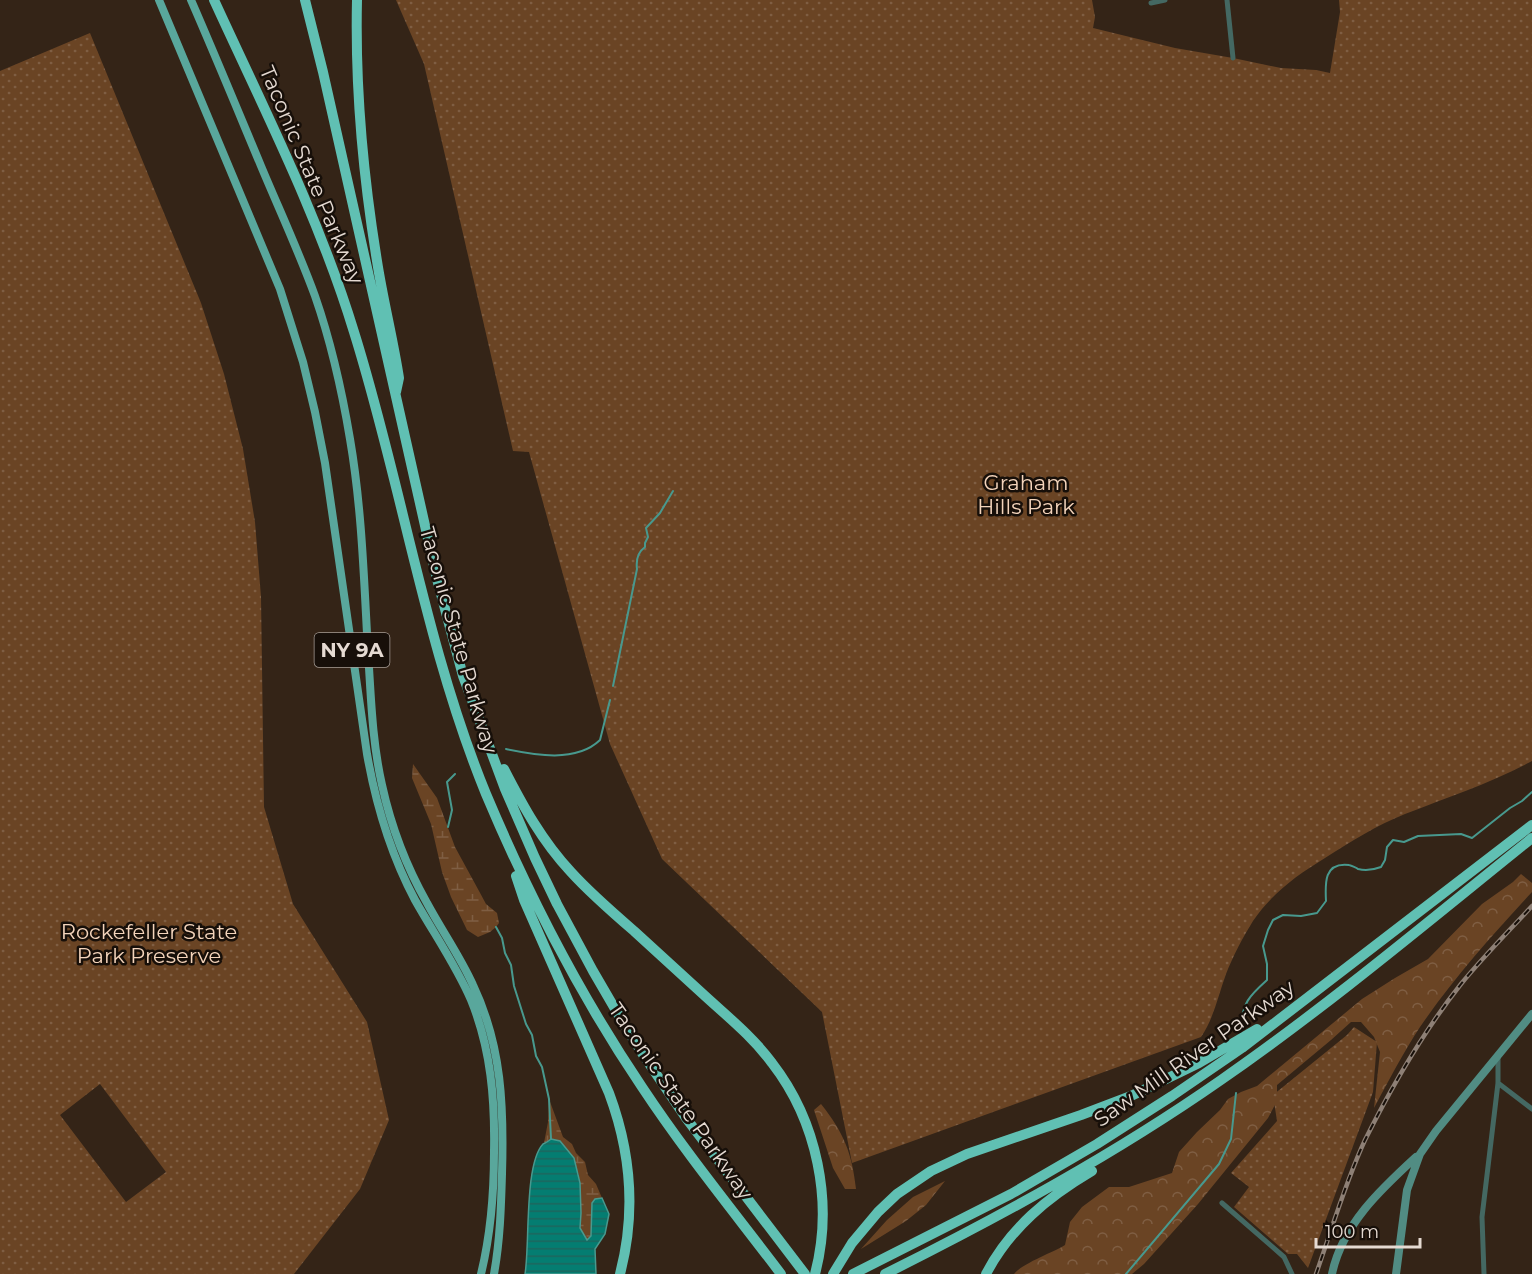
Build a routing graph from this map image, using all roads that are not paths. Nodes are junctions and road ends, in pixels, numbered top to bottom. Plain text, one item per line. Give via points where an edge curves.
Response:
1 (160, 0) edge
2 (189, 0) edge
3 (214, 0) edge
4 (305, 0) edge
5 (357, 0) edge
6 (1165, 0) edge
7 (1227, 0) edge
8 (1151, 3) dead end
9 (1233, 58) dead end
10 (395, 395) junction
11 (483, 730) junction
12 (1532, 825) edge
13 (1532, 838) edge
14 (508, 843) junction
15 (1286, 1014) junction
16 (1532, 1014) edge
17 (1498, 1056) junction
18 (1497, 1083) junction
19 (1209, 1088) junction
20 (1532, 1109) edge
21 (1420, 1154) junction
22 (1222, 1203) dead end
23 (779, 1271) edge
24 (816, 1271) edge
25 (481, 1274) edge
26 (494, 1274) edge
27 (620, 1274) edge
28 (805, 1274) edge
29 (833, 1274) edge
30 (853, 1274) edge
31 (885, 1274) edge
32 (986, 1274) edge
33 (1292, 1274) edge
34 (1332, 1274) edge
35 (1396, 1274) edge
36 (1484, 1274) edge

1 - 25 main road, NY 9A via 280,289 303,362 325,463 370,771 385,829 415,899 465,986 485,1044 494,1102 494,1164 492,1212
2 - 26 main road, NY 9A via 307,274 337,371 357,483 374,734 381,778 406,860 472,982 494,1043 503,1118 501,1220
3 - 14 highway, Taconic State Parkway via 300,188 338,282 365,369 441,666 477,771
4 - 10 highway, Taconic State Parkway
5 - 10 highway via 362,145 378,267 399,378
6 - 8 street
7 - 9 street
10 - 11 highway, Taconic State Parkway via 456,652
11 - 24 highway via 527,813 560,859 748,1035 786,1082 808,1127 820,1175 823,1225
11 - 28 highway, Taconic State Parkway via 546,881 609,999 686,1118
12 - 15 highway, Saw Mill River Parkway
13 - 19 highway, Saw Mill River Parkway via 1326,1003
14 - 23 highway, Taconic State Parkway via 552,936 615,1045 671,1129
14 - 27 highway via 524,900 620,1125 630,1198
15 - 29 highway via 1143,1090 967,1154 931,1171 878,1212 859,1233
15 - 30 highway, Saw Mill River Parkway via 1210,1070 1075,1157 978,1212
16 - 17 main road
17 - 18 street
17 - 21 main road
18 - 20 street
18 - 36 street via 1482,1217
19 - 31 highway, Saw Mill River Parkway via 1052,1187
19 - 32 highway via 1045,1203 1008,1240
21 - 34 main road via 1387,1184 1356,1221 1340,1249
21 - 35 main road via 1407,1190
22 - 33 street via 1284,1257

